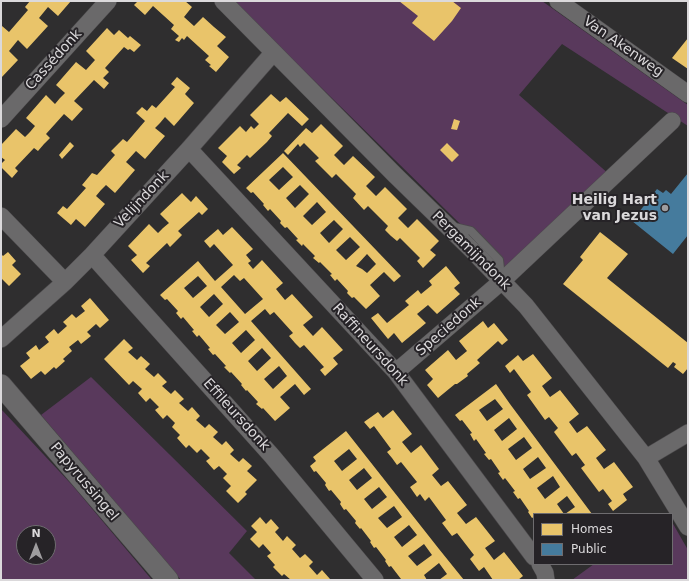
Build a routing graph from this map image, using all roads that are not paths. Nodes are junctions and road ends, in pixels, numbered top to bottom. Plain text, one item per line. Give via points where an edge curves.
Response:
1 (108, 1) edge
2 (223, 1) edge
3 (558, 1) edge
4 (273, 53) junction
5 (688, 94) edge
6 (1, 119) edge
7 (672, 121) dead end
8 (189, 149) junction
9 (1, 216) edge
10 (92, 255) junction
11 (65, 282) junction
12 (502, 282) junction
13 (1, 339) edge
14 (396, 372) junction
15 (1, 385) edge
16 (688, 433) edge
17 (646, 458) junction
18 (688, 527) edge
19 (533, 555) edge
20 (168, 580) edge
21 (374, 580) edge

1 - 6 street, Cassédonk
2 - 4 street, Pergamijndonk
3 - 5 street, Van Akenweg
4 - 8 street, Velijndonk
4 - 12 street, Pergamijndonk
7 - 12 street, Speciedonk
8 - 10 street, Velijndonk
8 - 14 street, Raffineursdonk
9 - 11 street
10 - 11 street, Velijndonk
10 - 21 street, Effileursdonk via 272,456
11 - 13 street, Velijndonk
12 - 14 street, Speciedonk
12 - 17 street, Pergamijndonk via 526,306
14 - 19 street, Raffineursdonk
15 - 20 street, Papyrussingel
16 - 17 street
17 - 18 street, Pergamijndonk

